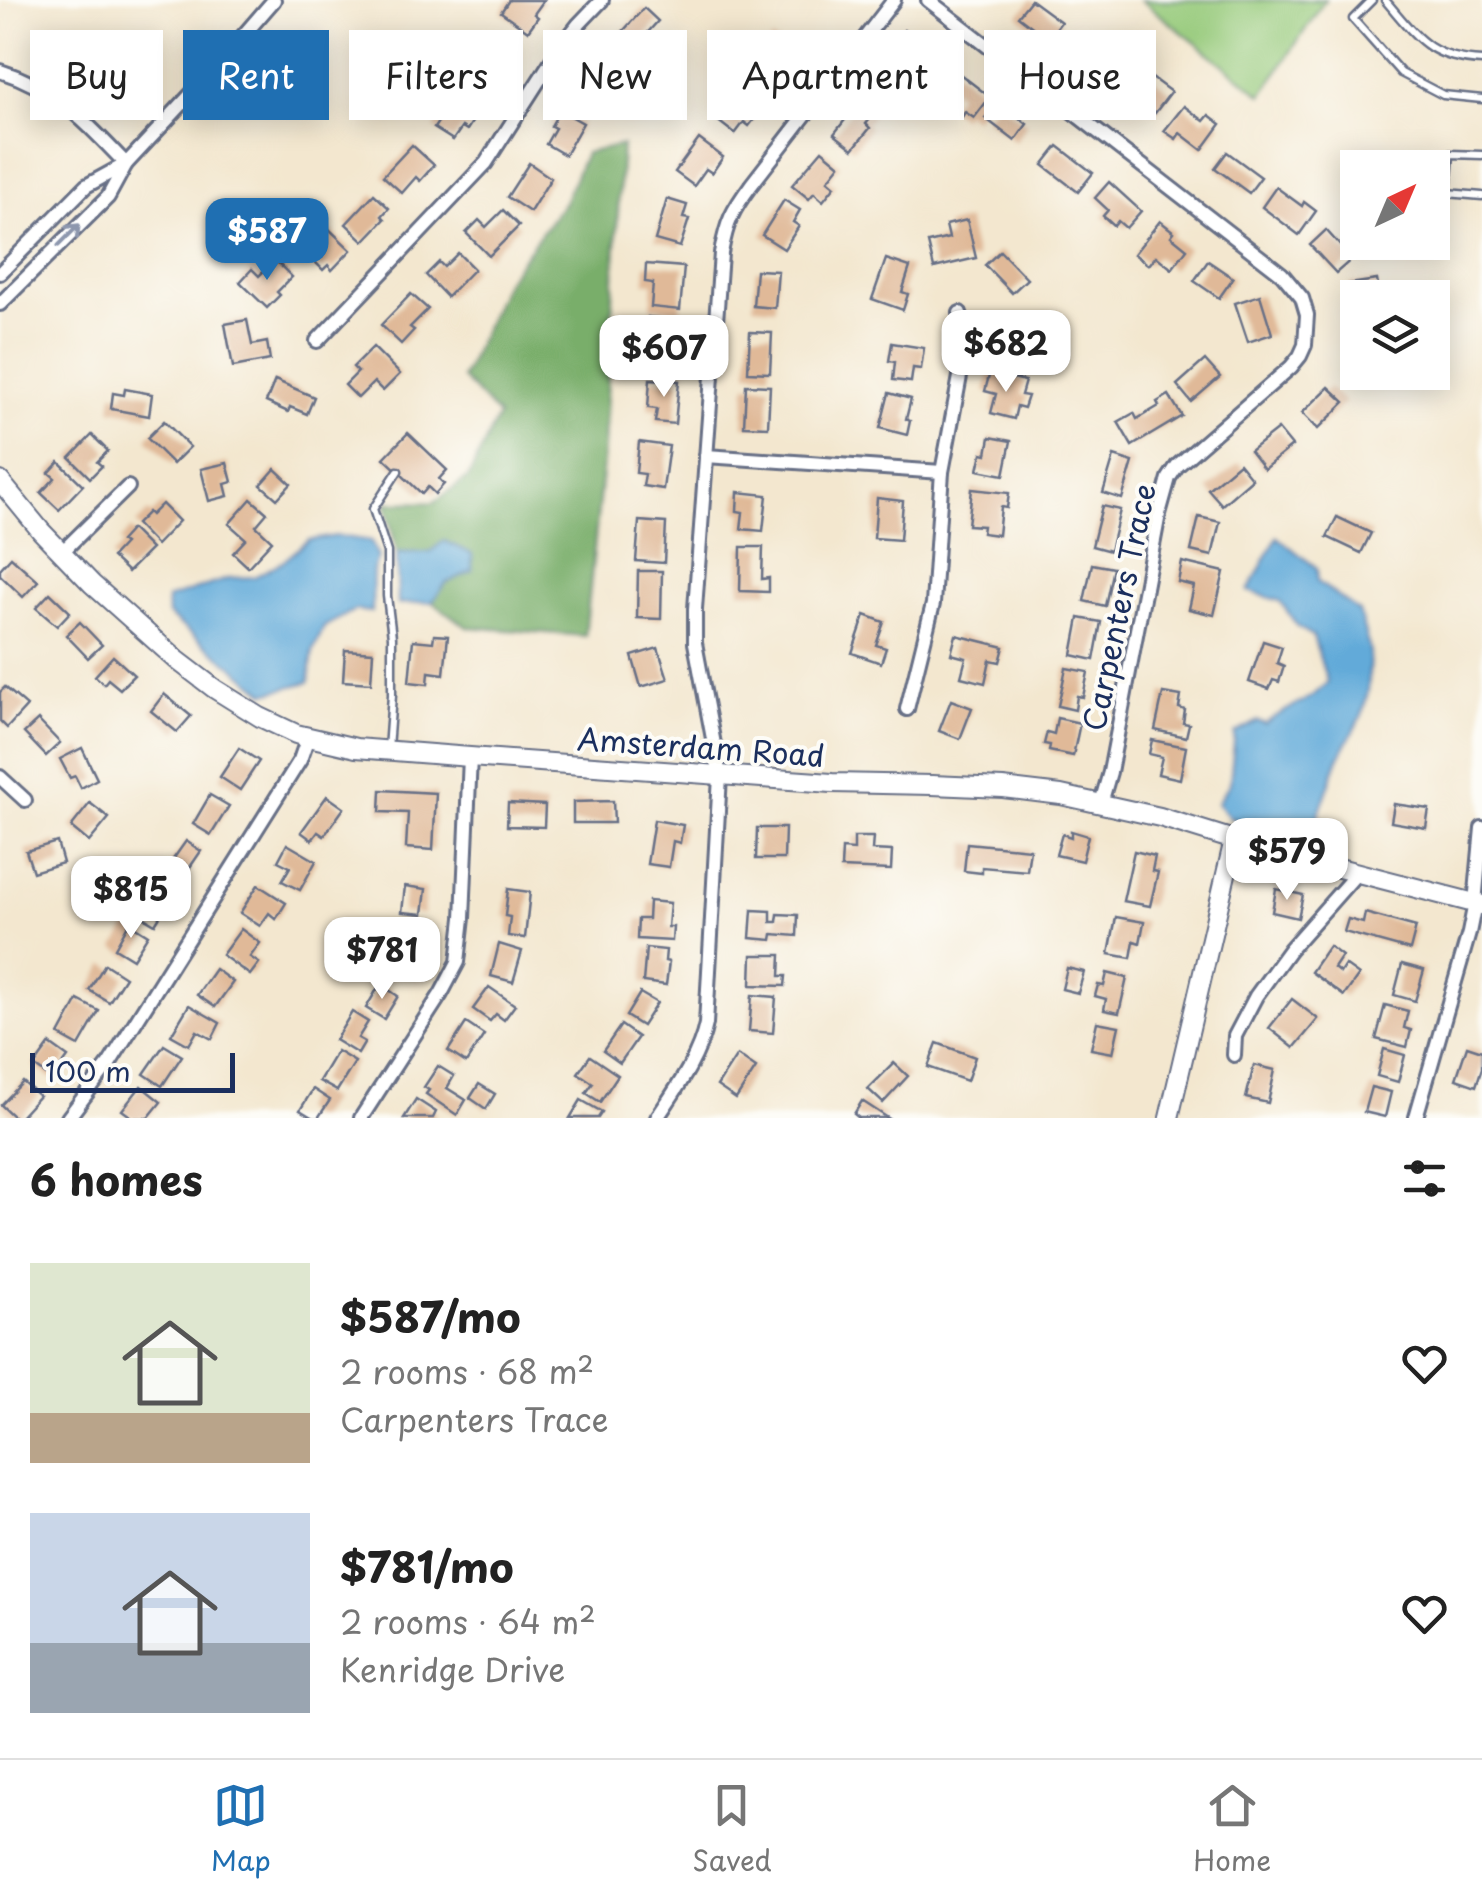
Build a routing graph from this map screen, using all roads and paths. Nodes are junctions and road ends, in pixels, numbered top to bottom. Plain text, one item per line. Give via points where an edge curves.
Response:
1 (274, 0) edge
2 (602, 0) edge
3 (894, 0) edge
4 (928, 0) edge
5 (1372, 0) edge
6 (1385, 0) edge
7 (1482, 62) edge
8 (0, 71) edge
9 (1482, 98) edge
10 (1482, 156) edge
11 (126, 164) junction
12 (1482, 196) edge
13 (15, 257) junction
14 (0, 273) edge
15 (32, 273) junction
16 (0, 304) edge
17 (960, 313) dead end
18 (317, 341) dead end
19 (706, 456) junction
20 (398, 471) dead end
21 (942, 472) junction
22 (0, 481) edge
23 (128, 487) dead end
24 (61, 553) junction
25 (907, 709) dead end
26 (308, 737) junction
27 (388, 750) junction
28 (470, 757) junction
29 (720, 776) junction
30 (0, 777) edge
31 (25, 800) dead end
32 (1101, 803) junction
33 (1482, 828) edge
34 (1234, 840) junction
35 (1357, 873) junction
36 (1479, 904) edge
37 (1234, 1055) dead end
38 (68, 1118) edge
39 (362, 1118) edge
40 (658, 1118) edge
41 (1169, 1118) edge
42 (1417, 1118) edge

1 - 11 street
2 - 18 street via 559,50 486,164
3 - 19 street via 726,224
4 - 32 street, Carpenters Trace via 1282,274 1307,315 1305,345 1292,367 1169,478
5 - 9 lane via 1354,19 1401,72 1443,94
6 - 7 lane via 1422,43 1453,60
8 - 11 street via 54,94
10 - 12 lane via 1450,154 1447,194
11 - 13 street via 86,186
15 -> 11 street via 108,197
13 - 14 street
13 - 15 street
15 - 16 street
17 - 21 street via 965,350
19 - 21 street
19 - 29 street via 695,643
20 - 27 lane via 373,510 387,552
21 - 25 street via 933,604
22 - 24 main road, Amsterdam Road
23 - 24 street
24 - 26 main road, Amsterdam Road via 215,689
26 - 27 main road, Amsterdam Road
26 - 38 street via 300,760 109,1064
27 - 28 main road, Amsterdam Road
28 - 29 main road, Amsterdam Road
28 - 39 street via 458,962
29 - 32 main road, Amsterdam Road via 1003,788
29 - 40 street via 706,1024
30 - 31 street
32 - 34 main road, Amsterdam Road
33 - 36 street
34 - 35 main road, Amsterdam Road
34 - 41 main road
35 - 36 main road, Amsterdam Road
35 - 37 street via 1256,996 1235,1036
36 - 42 street

